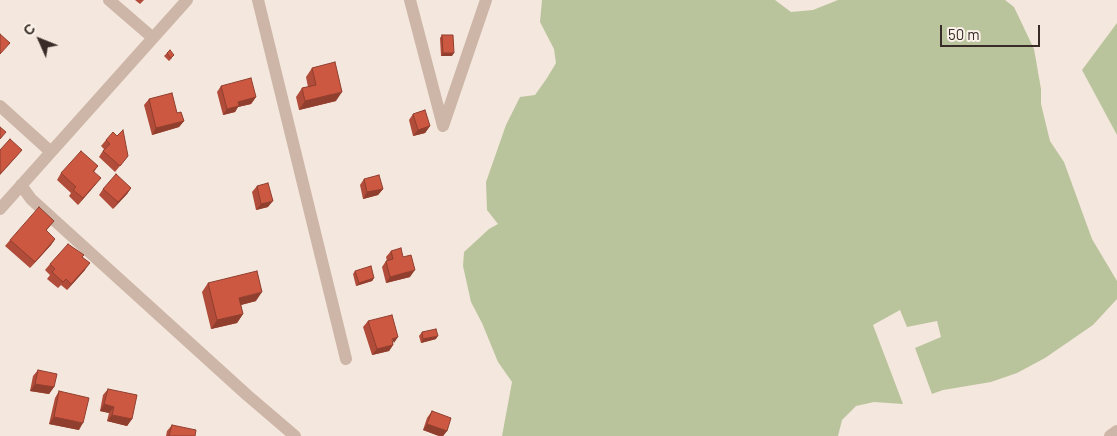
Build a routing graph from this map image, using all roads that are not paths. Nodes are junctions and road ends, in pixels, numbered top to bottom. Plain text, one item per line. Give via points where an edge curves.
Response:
1 (109, 0) edge
2 (187, 0) edge
3 (258, 0) edge
4 (410, 0) edge
5 (486, 0) edge
6 (153, 38) junction
7 (0, 106) edge
8 (51, 152) junction
9 (21, 185) junction
10 (0, 209) edge
11 (346, 359) dead end
12 (1117, 431) edge
13 (290, 435) edge
14 (1110, 436) edge

1 - 6 street
2 - 6 street
3 - 11 street
4 - 5 street via 443,126
6 - 8 street
7 - 8 street
8 - 9 street
9 - 10 street
9 - 13 street via 31,199
12 - 14 street

